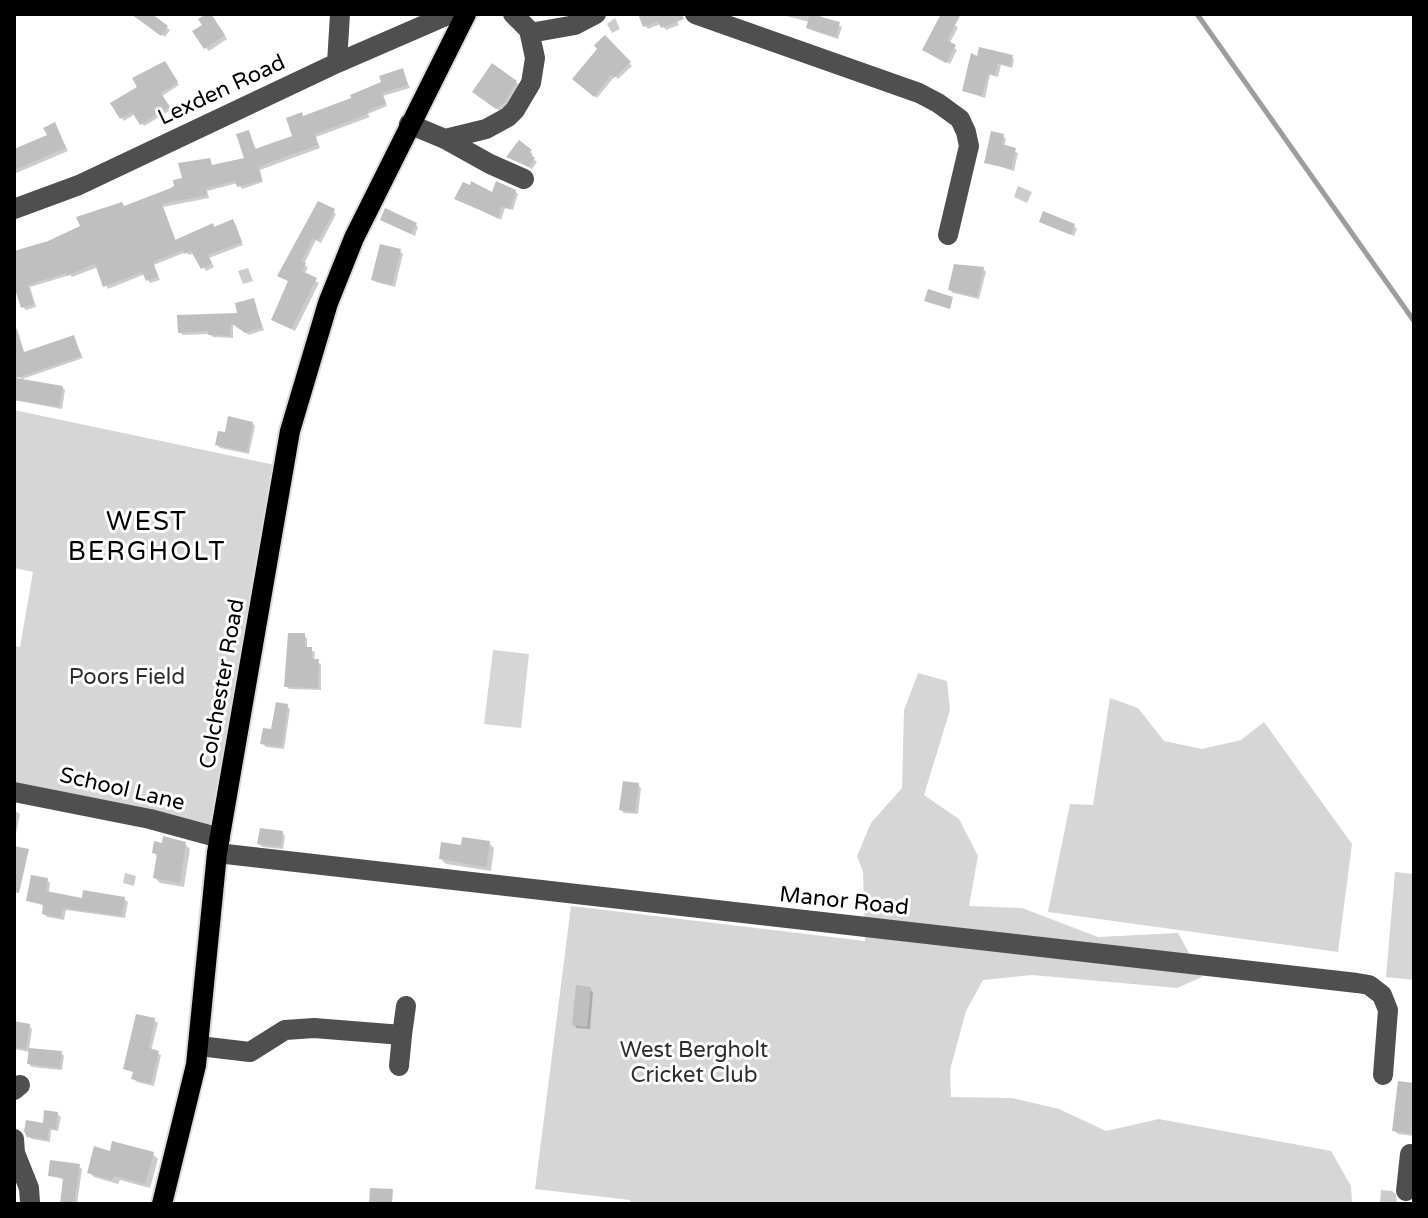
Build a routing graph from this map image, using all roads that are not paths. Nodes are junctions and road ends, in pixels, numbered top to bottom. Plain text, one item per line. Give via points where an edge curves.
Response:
1 (340, 14) edge
2 (450, 14) edge
3 (466, 14) edge
4 (513, 14) edge
5 (596, 14) edge
6 (695, 14) edge
7 (530, 33) junction
8 (337, 63) junction
9 (409, 124) junction
10 (445, 139) junction
11 (524, 179) dead end
12 (14, 209) edge
13 (948, 235) dead end
14 (14, 792) edge
15 (219, 846) junction
16 (406, 1006) dead end
17 (402, 1035) junction
18 (199, 1046) junction
19 (399, 1066) dead end
20 (1383, 1075) dead end
21 (14, 1139) edge
22 (1410, 1154) dead end
23 (1406, 1191) dead end
24 (30, 1202) edge
25 (162, 1204) edge

1 - 8 street
2 - 8 street, Lexden Road
3 - 9 main road, Colchester Road
4 - 7 street
5 - 7 street via 575,25
6 - 13 street via 919,93 960,119 969,146
7 - 10 street via 534,71 515,110 486,129
8 - 12 street, Lexden Road via 79,185
9 - 10 street
9 - 15 main road, Colchester Road via 328,303 290,431
10 - 11 street
14 - 15 street, School Lane via 150,819
15 - 18 main road, Colchester Road
15 - 20 street, Manor Road via 1369,985 1382,995 1388,1010
16 - 17 street
17 - 18 street via 314,1028 285,1030 250,1052
17 - 19 street
18 - 25 main road, Colchester Road
21 - 24 street
22 - 23 street

